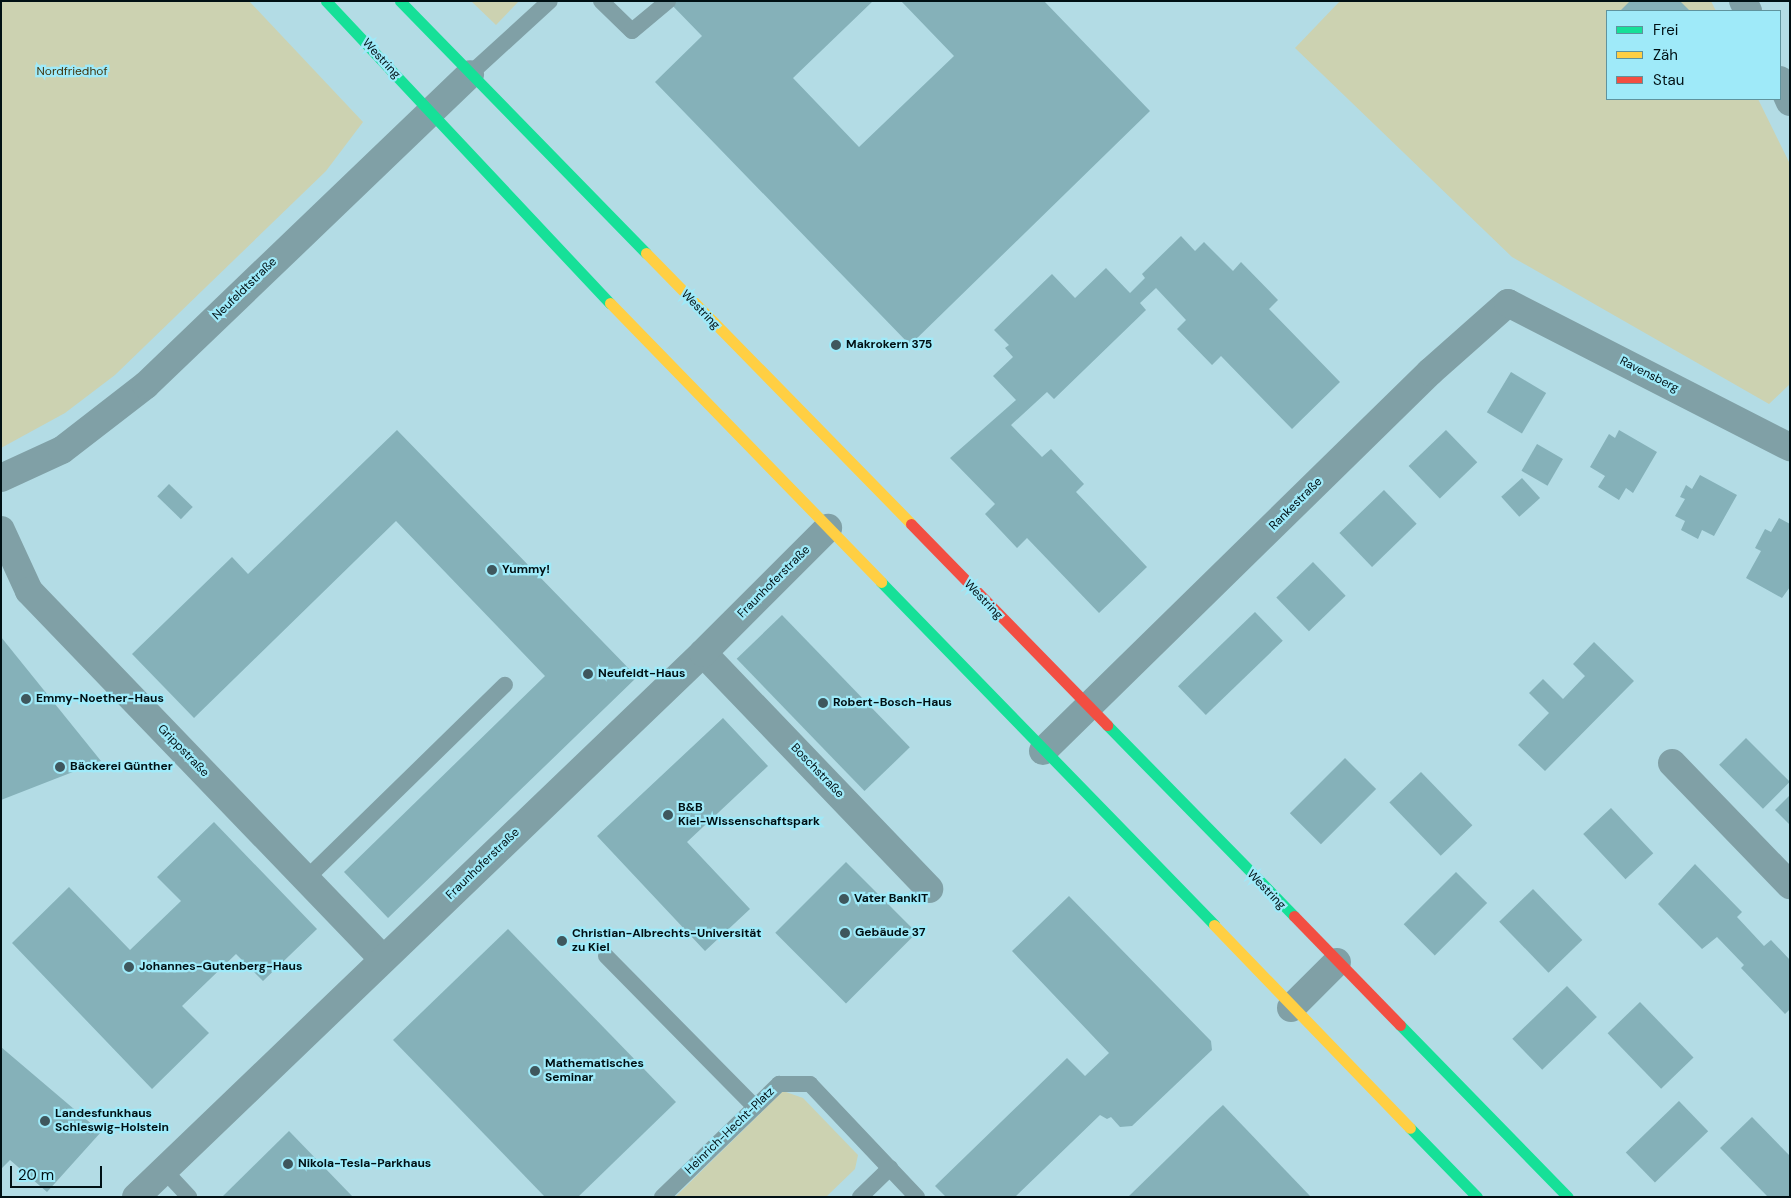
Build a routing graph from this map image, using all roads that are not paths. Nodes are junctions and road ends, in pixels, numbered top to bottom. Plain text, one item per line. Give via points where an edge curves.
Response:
1 (326, 1) edge
2 (400, 1) edge
3 (550, 1) edge
4 (601, 1) edge
5 (668, 2) edge
6 (470, 74) junction
7 (1781, 82) edge
8 (1790, 102) edge
9 (429, 111) junction
10 (1508, 303) joint
11 (1790, 447) edge
12 (1, 478) edge
13 (828, 528) junction
14 (1, 530) edge
15 (703, 653) junction
16 (505, 685) dead end
17 (1088, 709) junction
18 (1043, 752) junction
19 (1672, 763) dead end
20 (306, 879) junction
21 (1790, 886) edge
22 (929, 889) dead end
23 (606, 956) dead end
24 (383, 959) junction
25 (1337, 962) junction
26 (1291, 1008) junction
27 (755, 1107) junction
28 (890, 1168) junction
29 (164, 1170) junction
30 (136, 1197) edge
31 (190, 1197) edge
32 (662, 1197) edge
33 (860, 1197) edge
34 (917, 1197) edge
35 (1477, 1197) edge
36 (1568, 1197) edge

1 - 9 main road, Westring
2 - 6 main road, Westring
3 - 6 lane
4 - 5 lane via 632,31
6 - 9 street, Neufeldtstraße
6 - 17 main road, Westring
7 - 8 street
9 - 12 street, Neufeldtstraße via 146,385 62,450
9 - 13 main road, Westring
10 - 11 street, Ravensberg
10 - 17 street, Rankestraße via 1430,372
13 - 15 street, Fraunhoferstraße
13 - 18 main road, Westring
14 - 20 street, Grippstraße via 29,591
15 - 22 street, Boschstraße
15 - 24 street, Fraunhoferstraße
16 - 20 lane
17 - 18 street, Rankestraße
17 - 25 main road, Westring
18 - 26 main road, Westring
19 - 21 street
20 - 24 street, Grippstraße
23 - 27 lane
24 - 29 street, Fraunhoferstraße
25 - 26 street
25 - 36 main road, Westring
26 - 35 main road, Westring
27 - 28 lane, Heinrich-Hecht-Platz via 779,1084 810,1084
27 - 32 lane, Heinrich-Hecht-Platz
28 - 33 lane
28 - 34 lane, Heinrich-Hecht-Platz
29 - 30 street, Fraunhoferstraße
29 - 31 lane

